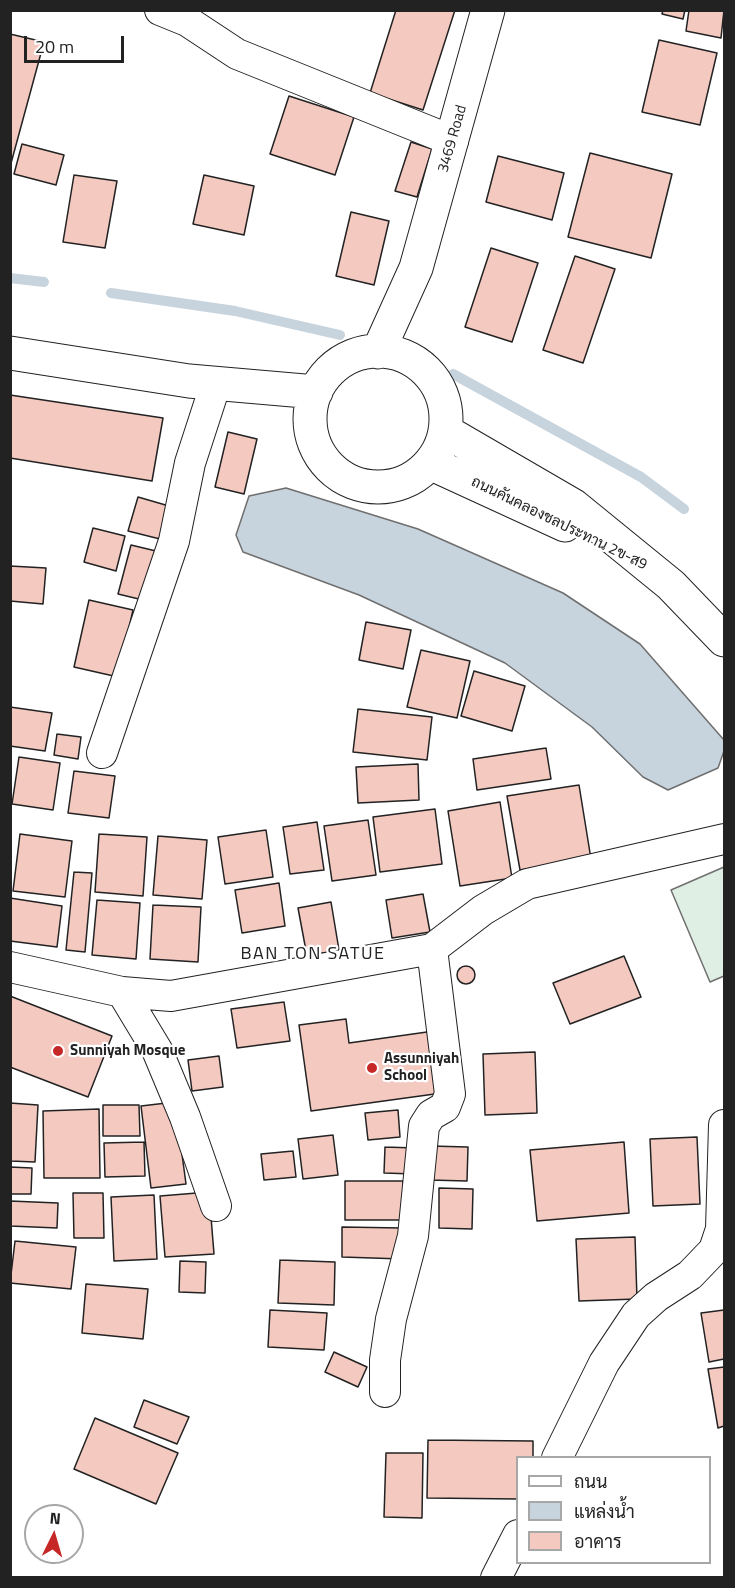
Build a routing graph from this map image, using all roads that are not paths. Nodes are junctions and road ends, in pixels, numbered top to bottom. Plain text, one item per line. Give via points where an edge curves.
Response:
1 (160, 10) edge
2 (488, 10) edge
3 (453, 141) junction
4 (10, 353) edge
5 (393, 355) junction
6 (206, 384) junction
7 (313, 403) junction
8 (445, 431) junction
9 (430, 463) junction
10 (654, 571) junction
11 (724, 640) edge
12 (102, 753) dead end
13 (724, 839) edge
14 (432, 949) junction
15 (10, 967) edge
16 (122, 993) junction
17 (724, 1125) edge
18 (216, 1206) dead end
19 (385, 1392) dead end
20 (558, 1456) edge
21 (516, 1539) edge
22 (496, 1578) edge

1 - 3 street via 187,21 237,54
2 - 3 street, 3469 Road
3 - 5 street, 3469 Road
4 - 6 street
5 - 7 street via 355,355 340,363 326,375
5 - 8 street via 422,368 438,388 446,414
6 - 7 street
6 - 12 street via 174,541
7 - 9 street via 314,442 322,458 349,480 384,487 417,475
8 - 9 street
8 - 10 street, ถนนคันคลองชลประทาน 2ข-ส9 via 574,506
9 - 10 street, ถนนคันคลองชลประทาน 2ข-ส9 via 532,508
10 - 11 street, ถนนคันคลองชลประทาน 2ข-ส9 via 709,621
13 - 14 street via 527,885 483,910
14 - 16 street via 171,996
14 - 19 street via 450,1094 445,1107 431,1115 424,1126 413,1236 391,1319
15 - 16 street
16 - 18 street via 156,1050 185,1117
17 - 20 street via 721,1228 714,1250 690,1275 636,1315 604,1363
21 - 22 street

